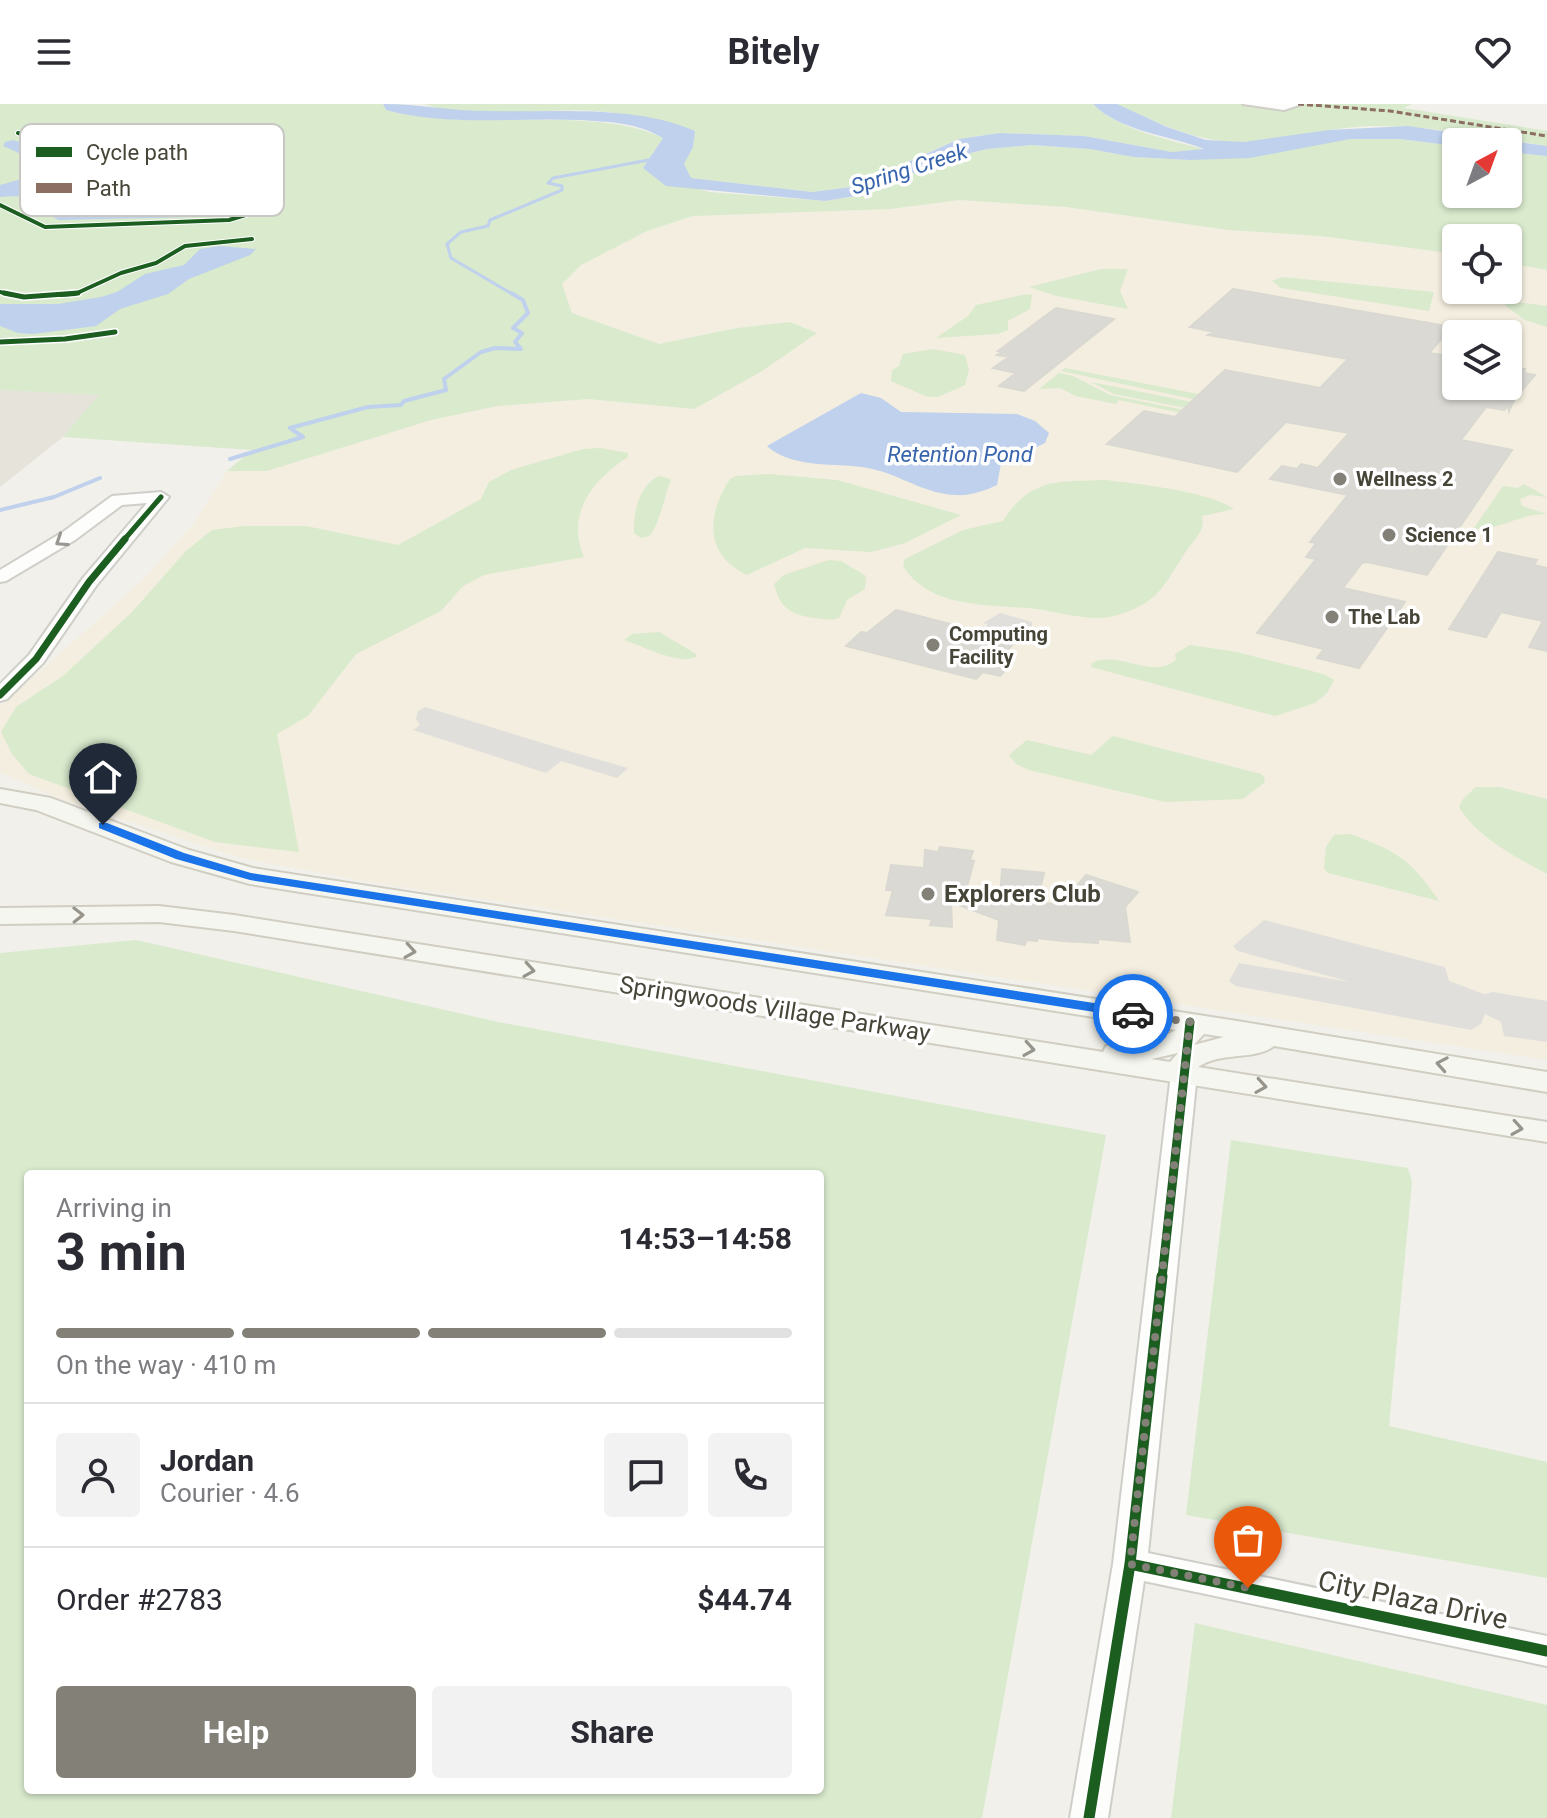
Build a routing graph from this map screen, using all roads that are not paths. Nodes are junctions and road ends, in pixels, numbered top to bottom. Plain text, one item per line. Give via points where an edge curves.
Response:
1 (1247, 104) edge
2 (1298, 104) edge
3 (0, 577) edge
4 (0, 695) edge
5 (0, 783) edge
6 (0, 796) edge
7 (42, 803) junction
8 (0, 916) edge
9 (1287, 1038) junction
10 (1187, 1048) junction
11 (1080, 1058) junction
12 (1547, 1082) edge
13 (1547, 1132) edge
14 (1130, 1564) junction
15 (1547, 1651) edge
16 (1089, 1818) edge

1 - 2 street
4 -> 3 street via 36,659 89,582 161,497 118,500
5 - 7 main road
6 - 7 main road, Springwoods Village Parkway
7 - 10 main road, Springwoods Village Parkway via 180,856 250,876
8 -> 11 main road, Springwoods Village Parkway via 159,914 234,923
9 - 10 main road, Springwoods Village Parkway
9 - 10 main road via 1194,1055
12 -> 9 main road, Springwoods Village Parkway
10 - 11 main road, Springwoods Village Parkway
10 - 11 main road via 1179,1043
10 -> 13 main road, Springwoods Village Parkway
10 - 14 street
14 - 15 street, City Plaza Drive
14 - 16 street

